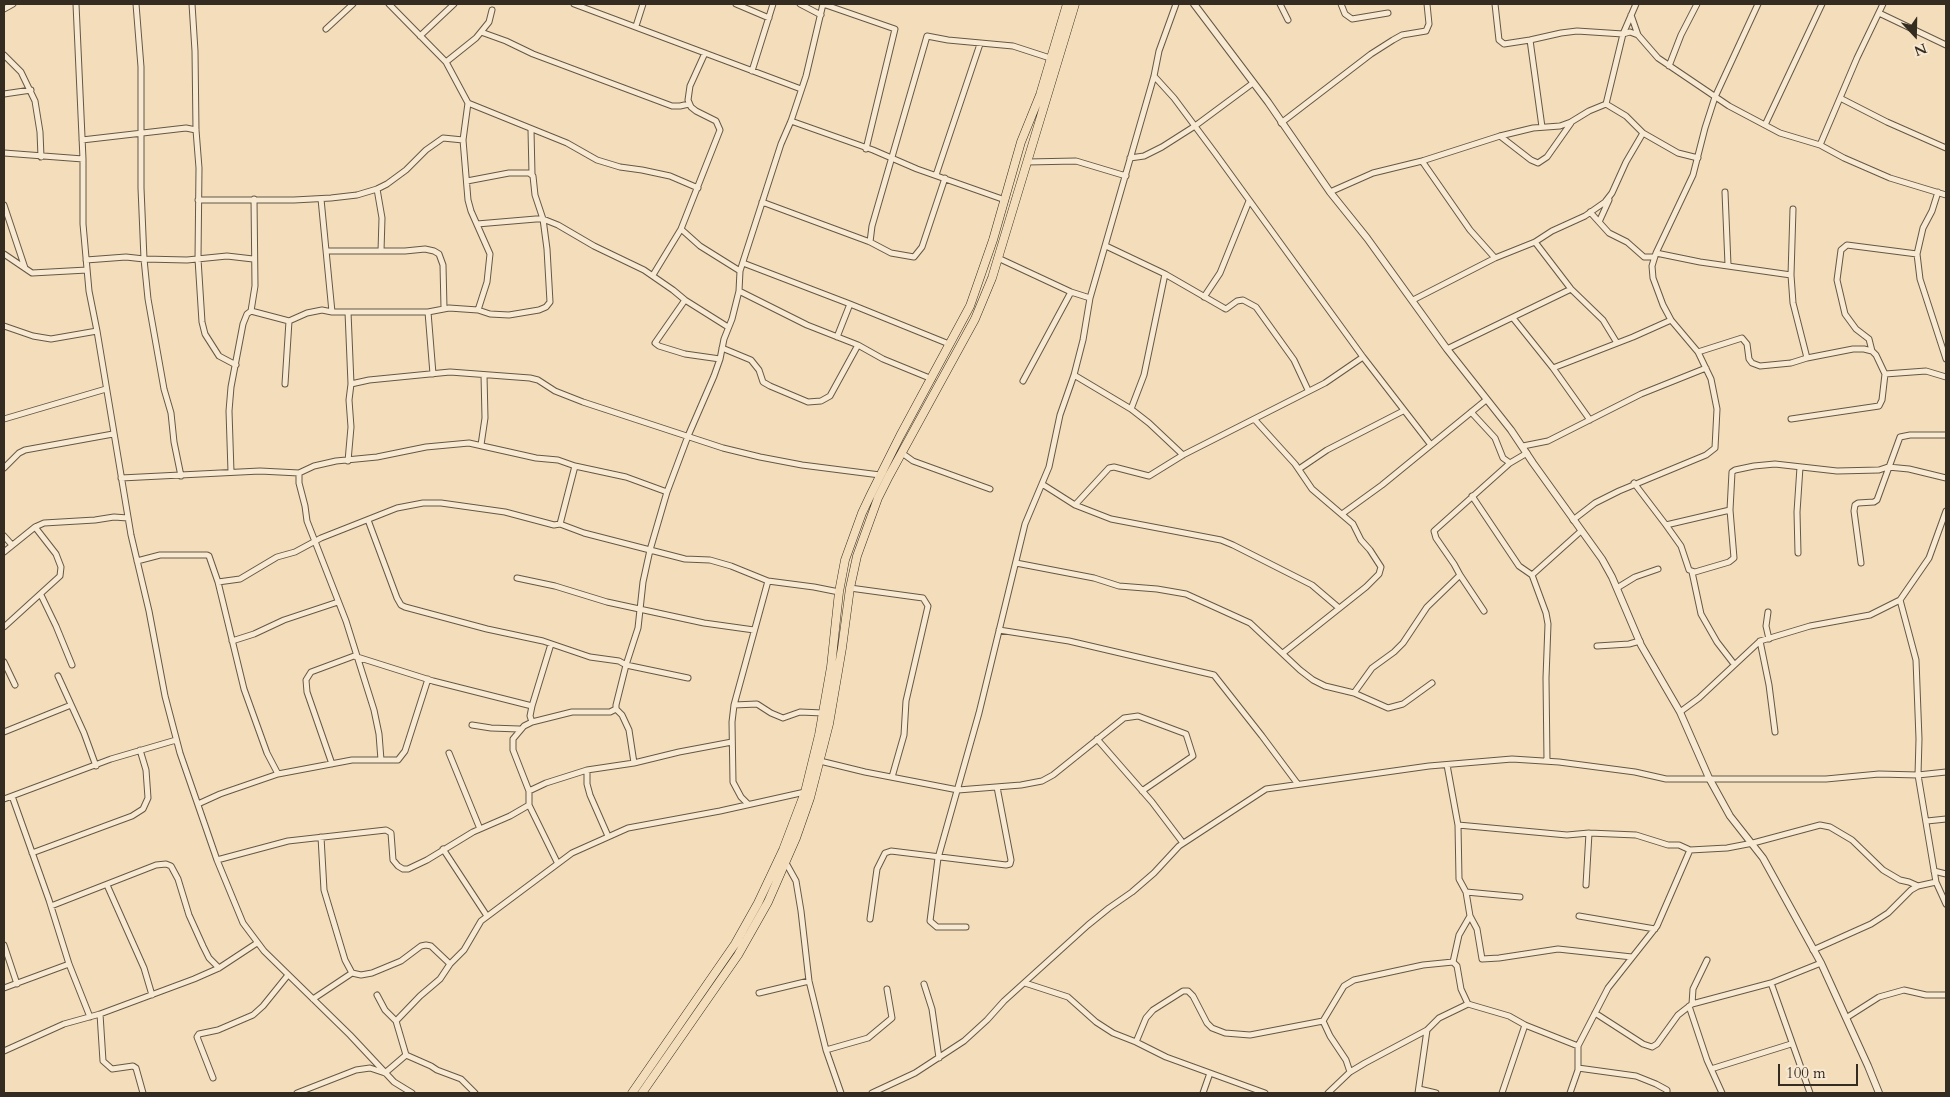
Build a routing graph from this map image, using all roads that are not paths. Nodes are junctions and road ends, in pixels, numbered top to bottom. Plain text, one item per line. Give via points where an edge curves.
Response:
1 (13, 4) edge
2 (76, 4) edge
3 (136, 4) edge
4 (192, 4) edge
5 (353, 4) edge
6 (389, 4) edge
7 (454, 4) edge
8 (574, 4) edge
9 (643, 4) edge
10 (736, 4) edge
11 (773, 4) edge
12 (800, 4) edge
13 (823, 4) edge
14 (1067, 4) edge
15 (1075, 4) edge
16 (1176, 4) edge
17 (1194, 4) edge
18 (1280, 4) edge
19 (1341, 4) edge
20 (1427, 4) edge
21 (1494, 4) edge
22 (1636, 4) edge
23 (1697, 4) edge
24 (1758, 4) edge
25 (1822, 4) edge
26 (1884, 4) edge
27 (586, 6) edge
28 (4, 9) edge
29 (492, 10) dead end
30 (1388, 13) dead end
31 (1879, 13) junction
32 (1631, 14) junction
33 (820, 15) junction
34 (769, 18) junction
35 (1288, 20) dead end
36 (636, 26) junction
37 (326, 29) dead end
38 (481, 32) junction
39 (1623, 34) junction
40 (1638, 35) junction
41 (420, 36) junction
42 (1530, 40) junction
43 (980, 44) junction
44 (1946, 45) edge
45 (705, 53) junction
46 (4, 55) edge
47 (1050, 58) junction
48 (446, 62) junction
49 (1669, 66) junction
50 (752, 71) junction
51 (1154, 76) junction
52 (1253, 82) junction
53 (801, 89) junction
54 (30, 90) junction
55 (4, 94) edge
56 (1715, 97) junction
57 (1840, 98) junction
58 (468, 103) junction
59 (689, 104) junction
60 (1606, 104) junction
61 (791, 121) junction
62 (1571, 122) junction
63 (1281, 123) junction
64 (1765, 125) junction
65 (1195, 126) junction
66 (1542, 127) junction
67 (196, 130) junction
68 (531, 130) junction
69 (1643, 133) junction
70 (141, 135) junction
71 (1500, 136) junction
72 (82, 140) junction
73 (462, 140) junction
74 (1820, 145) junction
75 (1946, 148) edge
76 (866, 149) junction
77 (4, 153) edge
78 (41, 157) junction
79 (891, 158) junction
80 (1130, 158) junction
81 (1698, 158) junction
82 (83, 159) junction
83 (1422, 161) junction
84 (1027, 162) junction
85 (532, 174) junction
86 (936, 175) junction
87 (1126, 176) junction
88 (945, 178) junction
89 (467, 181) junction
90 (698, 188) junction
91 (377, 189) junction
92 (1330, 192) junction
93 (1725, 192) dead end
94 (1938, 192) junction
95 (1612, 193) junction
96 (1946, 195) edge
97 (321, 198) junction
98 (254, 199) junction
99 (198, 200) junction
100 (1005, 200) junction
101 (1249, 201) junction
102 (762, 202) junction
103 (4, 205) edge
104 (1793, 210) dead end
105 (1590, 212) junction
106 (543, 219) junction
107 (1599, 222) junction
108 (478, 224) junction
109 (681, 229) junction
110 (870, 242) junction
111 (1535, 242) junction
112 (1106, 246) junction
113 (327, 251) junction
114 (381, 251) junction
115 (4, 254) edge
116 (1917, 254) junction
117 (1655, 255) junction
118 (998, 258) junction
119 (1495, 258) junction
120 (144, 259) junction
121 (198, 259) junction
122 (254, 259) junction
123 (86, 260) junction
124 (743, 263) junction
125 (1728, 265) junction
126 (25, 269) junction
127 (87, 270) junction
128 (740, 270) junction
129 (1165, 274) junction
130 (653, 275) junction
131 (1791, 275) junction
132 (1571, 289) junction
133 (739, 291) junction
134 (1071, 292) junction
135 (1204, 297) junction
136 (1090, 298) junction
137 (685, 300) junction
138 (1413, 300) junction
139 (850, 304) junction
140 (444, 308) junction
141 (478, 310) junction
142 (251, 311) junction
143 (332, 312) junction
144 (348, 312) junction
145 (428, 312) junction
146 (1513, 318) junction
147 (1671, 320) junction
148 (289, 321) junction
149 (4, 326) edge
150 (728, 327) junction
151 (97, 331) junction
152 (837, 336) junction
153 (1617, 343) junction
154 (949, 344) junction
155 (858, 345) junction
156 (722, 348) junction
157 (1447, 349) junction
158 (1872, 351) junction
159 (1698, 352) junction
160 (1363, 357) junction
161 (1807, 358) junction
162 (720, 359) junction
163 (1946, 359) edge
164 (236, 364) junction
165 (1554, 368) junction
166 (1706, 368) junction
167 (433, 374) junction
168 (1885, 374) junction
169 (484, 375) junction
170 (1074, 375) junction
171 (1946, 377) edge
172 (932, 379) junction
173 (1023, 382) dead end
174 (284, 384) dead end
175 (351, 384) junction
176 (106, 389) junction
177 (1308, 390) junction
178 (1486, 400) junction
179 (1131, 409) junction
180 (1403, 411) junction
181 (1471, 412) junction
182 (4, 419) edge
183 (1791, 419) dead end
184 (1255, 420) junction
185 (1590, 420) junction
186 (114, 434) junction
187 (1946, 435) edge
188 (688, 436) junction
189 (481, 445) junction
190 (1431, 446) junction
191 (1522, 446) junction
192 (902, 453) junction
193 (1526, 453) junction
194 (1183, 456) junction
195 (348, 461) junction
196 (1510, 463) junction
197 (575, 466) junction
198 (1800, 467) junction
199 (1888, 467) junction
200 (4, 468) edge
201 (1300, 469) junction
202 (231, 472) junction
203 (299, 473) junction
204 (181, 476) junction
205 (880, 476) junction
206 (121, 478) junction
207 (1946, 478) edge
208 (1634, 483) junction
209 (1042, 484) junction
210 (990, 489) dead end
211 (667, 492) junction
212 (1472, 496) junction
213 (1075, 505) junction
214 (1730, 510) junction
215 (1946, 512) edge
216 (1342, 514) junction
217 (128, 518) junction
218 (368, 520) junction
219 (1574, 520) junction
220 (560, 524) junction
221 (1666, 525) junction
222 (36, 527) junction
223 (1581, 530) junction
224 (4, 536) edge
225 (315, 543) junction
226 (12, 545) junction
227 (650, 550) junction
228 (4, 552) edge
229 (1798, 553) dead end
230 (137, 561) junction
231 (1016, 563) junction
232 (1861, 563) dead end
233 (1658, 569) dead end
234 (1692, 572) junction
235 (1460, 575) junction
236 (1532, 575) junction
237 (517, 578) dead end
238 (768, 581) junction
239 (218, 582) junction
240 (850, 588) junction
241 (1617, 588) junction
242 (839, 592) junction
243 (41, 595) junction
244 (1900, 600) junction
245 (338, 602) junction
246 (639, 608) junction
247 (1339, 608) junction
248 (1484, 610) dead end
249 (1768, 612) dead end
250 (4, 627) edge
251 (754, 630) junction
252 (999, 630) junction
253 (1768, 638) junction
254 (232, 641) junction
255 (1640, 641) junction
256 (1760, 641) junction
257 (551, 644) junction
258 (1597, 646) dead end
259 (1283, 653) junction
260 (358, 656) junction
261 (4, 662) edge
262 (72, 664) dead end
263 (1734, 664) junction
264 (626, 665) junction
265 (58, 676) dead end
266 (688, 678) dead end
267 (428, 679) junction
268 (1432, 683) dead end
269 (15, 685) dead end
270 (1354, 693) junction
271 (734, 705) junction
272 (71, 706) junction
273 (532, 706) junction
274 (616, 709) junction
275 (1680, 712) junction
276 (822, 713) junction
277 (532, 722) junction
278 (472, 725) dead end
279 (520, 730) junction
280 (4, 732) edge
281 (1775, 732) dead end
282 (1097, 739) junction
283 (176, 740) junction
284 (732, 742) junction
285 (140, 750) junction
286 (449, 753) dead end
287 (381, 760) junction
288 (820, 761) junction
289 (1547, 761) junction
290 (634, 763) junction
291 (332, 764) junction
292 (1447, 765) junction
293 (96, 766) junction
294 (587, 770) junction
295 (1946, 772) edge
296 (278, 774) junction
297 (1918, 775) junction
298 (892, 778) junction
299 (1709, 778) junction
300 (1297, 783) junction
301 (997, 787) junction
302 (958, 790) junction
303 (528, 791) junction
304 (1142, 791) junction
305 (805, 792) junction
306 (12, 796) junction
307 (4, 800) edge
308 (198, 804) junction
309 (748, 804) junction
310 (529, 805) junction
311 (1946, 819) edge
312 (1926, 820) junction
313 (1458, 825) junction
314 (480, 829) junction
315 (1589, 833) junction
316 (608, 836) junction
317 (320, 837) junction
318 (1184, 843) junction
319 (1753, 843) junction
320 (443, 849) junction
321 (1690, 850) junction
322 (32, 853) junction
323 (938, 858) junction
324 (217, 860) junction
325 (558, 862) junction
326 (786, 863) junction
327 (1934, 871) junction
328 (1946, 874) edge
329 (1936, 882) junction
330 (106, 885) junction
331 (1586, 885) dead end
332 (1918, 886) junction
333 (1466, 892) junction
334 (1520, 897) dead end
335 (1946, 904) edge
336 (50, 906) junction
337 (487, 916) junction
338 (1470, 916) junction
339 (1579, 916) dead end
340 (870, 919) dead end
341 (966, 926) dead end
342 (1654, 928) junction
343 (257, 943) junction
344 (4, 945) edge
345 (1814, 950) junction
346 (1632, 957) junction
347 (1707, 960) dead end
348 (1453, 962) junction
349 (1820, 963) junction
350 (69, 964) junction
351 (450, 964) junction
352 (218, 968) junction
353 (352, 973) junction
354 (288, 975) junction
355 (809, 981) junction
356 (1025, 983) junction
357 (1771, 983) junction
358 (17, 984) junction
359 (924, 984) dead end
360 (4, 988) edge
361 (886, 990) dead end
362 (760, 993) dead end
363 (152, 995) junction
364 (377, 995) dead end
365 (1946, 995) edge
366 (313, 999) junction
367 (1468, 1004) junction
368 (1690, 1005) junction
369 (1595, 1013) junction
370 (100, 1014) junction
371 (90, 1017) junction
372 (1846, 1018) junction
373 (396, 1021) junction
374 (1323, 1021) junction
375 (1525, 1024) junction
376 (1427, 1030) junction
377 (1136, 1042) junction
378 (1791, 1044) junction
379 (1578, 1046) junction
380 (4, 1050) edge
381 (826, 1050) junction
382 (406, 1055) junction
383 (939, 1058) junction
384 (1578, 1068) junction
385 (1711, 1069) junction
386 (1350, 1072) junction
387 (385, 1073) junction
388 (1210, 1073) junction
389 (213, 1078) dead end
390 (1419, 1091) edge
391 (144, 1093) edge
392 (297, 1093) edge
393 (412, 1093) edge
394 (475, 1093) edge
395 (632, 1093) edge
396 (642, 1093) edge
397 (841, 1093) edge
398 (872, 1093) edge
399 (1203, 1093) edge
400 (1265, 1093) edge
401 (1328, 1093) edge
402 (1436, 1093) edge
403 (1502, 1093) edge
404 (1570, 1093) edge
405 (1667, 1093) edge
406 (1722, 1093) edge
407 (1810, 1093) edge
408 (1879, 1093) edge

1 - 28 street
2 - 72 street
3 - 70 street via 141,67
4 - 67 street
5 - 37 street
6 - 41 street
7 - 41 street
8 - 27 street
9 - 36 street
10 - 34 street
11 - 34 street
12 - 33 street
13 - 33 street
13 - 76 street via 895,29
14 - 47 main road
15 - 84 main road
16 - 51 street via 1159,51
17 - 52 street
18 - 35 street
19 - 30 street via 1352,19
20 - 63 street via 1429,24 1426,31 1393,40
21 - 42 street via 1499,40 1504,44
22 - 32 street
23 - 49 street
24 - 56 street
25 - 64 street
26 - 31 street
27 - 36 street
29 - 38 street via 489,22
31 - 44 street
31 - 57 street
32 - 39 street
32 - 40 street
33 - 53 street
34 - 50 street
36 - 45 street
38 - 48 street
38 - 59 street via 672,106
39 - 40 street
39 - 42 street via 1577,31
39 - 60 street
40 - 49 street
41 - 48 street
42 - 66 street
43 - 47 street via 1013,46
43 - 79 street via 927,36
43 - 86 street
45 - 50 street
45 - 59 street via 690,86
46 - 54 street via 21,72
47 - 100 main road
48 - 58 street
49 - 56 street
50 - 53 street
51 - 65 street
51 - 80 street
52 - 63 street
52 - 65 street
53 - 61 street
54 - 55 street
54 - 78 street via 38,112
56 - 64 street
56 - 81 street
57 - 74 street
57 - 75 street
58 - 68 street
58 - 73 street
59 - 90 street via 716,121 720,130
60 - 62 street
60 - 69 street via 1626,116
61 - 76 street
61 - 102 street
62 - 66 street
62 - 71 street via 1547,157 1538,163
63 - 92 street
64 - 74 street
65 - 80 street via 1151,154
65 - 101 street
66 - 71 street
67 - 70 street via 186,128
67 - 99 street
68 - 85 street
68 - 90 street via 567,143 597,160 670,176
69 - 81 street via 1678,153
69 - 95 street
70 - 72 street
70 - 120 street
71 - 83 street
72 - 82 street
73 - 89 street
73 - 91 street via 442,138 406,170
74 - 94 street via 1890,178
76 - 79 street
77 - 78 street
78 - 82 street
79 - 86 street
79 - 110 street
80 - 87 street
81 - 117 street via 1688,187
82 - 123 street
83 - 92 street via 1373,174
83 - 119 street via 1470,230
84 - 87 street via 1076,160
84 - 118 main road
85 - 89 street via 509,173
85 - 106 street
86 - 88 street
87 - 112 street
88 - 100 street
88 - 110 street via 922,247 914,257
89 - 108 street via 471,211
90 - 109 street
91 - 97 street via 358,195
91 - 114 street via 382,218
92 - 138 street
93 - 125 street
94 - 96 street
94 - 116 street via 1923,228
95 - 105 street
95 - 107 street
97 - 98 street
97 - 113 street
98 - 99 street
98 - 122 street
99 - 121 street
100 - 154 main road via 970,306
101 - 135 street via 1223,266
101 - 160 street
102 - 110 street
102 - 124 street
103 - 126 street
104 - 131 street
105 - 107 street
105 - 111 street
106 - 108 street
106 - 130 street
106 - 141 street via 550,302 539,310 509,315
107 - 117 street via 1609,233 1627,242 1644,257
108 - 141 street via 490,254 487,282
109 - 128 street via 700,246
109 - 130 street
111 - 119 street
111 - 132 street
112 - 129 street
112 - 136 street
113 - 114 street
113 - 143 street
114 - 140 street via 425,249 439,254 444,272
115 - 126 street
116 - 158 street via 1847,246 1841,250 1837,280 1845,314 1869,339
116 - 163 street via 1920,279
117 - 125 street
117 - 147 street via 1653,278
118 - 134 street
118 - 192 main road via 974,319
119 - 138 street
120 - 121 street
120 - 123 street
120 - 204 street via 148,299
121 - 122 street via 227,256
121 - 164 street via 202,322 206,334 219,356
122 - 142 street via 255,286
123 - 127 street
124 - 128 street
124 - 139 street
125 - 131 street
126 - 127 street via 41,274
127 - 151 street
128 - 133 street
129 - 135 street
129 - 179 street via 1144,375
130 - 137 street
131 - 161 street via 1793,303
132 - 146 street
132 - 153 street via 1603,320
133 - 150 street
133 - 152 street via 807,326
134 - 136 street
134 - 173 street
135 - 177 street via 1226,309 1240,300 1256,307 1290,354
136 - 170 street
137 - 150 street
137 - 162 street via 655,343 685,354
138 - 157 street
139 - 152 street
139 - 154 street
140 - 141 street
140 - 145 street
142 - 148 street
142 - 164 street via 246,314 243,324
143 - 144 street
143 - 148 street via 307,313
144 - 145 street
144 - 175 street
145 - 167 street
146 - 157 street
146 - 165 street
147 - 153 street
147 - 159 street
148 - 174 street
149 - 151 street via 51,339
150 - 156 street
151 - 176 street
152 - 155 street
153 - 165 street
154 - 172 main road
155 - 156 street via 830,396 808,402 763,382 751,360
155 - 172 street
156 - 162 street
157 - 178 street
158 - 161 street via 1853,349
158 - 168 street
159 - 161 street via 1742,338 1748,344 1749,359 1756,365 1791,363
159 - 166 street
160 - 177 street via 1325,383
160 - 180 street
162 - 188 street
164 - 202 street via 229,411
165 - 185 street
166 - 185 street via 1641,394
166 - 208 street via 1717,409 1715,448
167 - 169 street
167 - 175 street
168 - 171 street via 1926,371
168 - 183 street via 1882,400 1878,406
169 - 188 street via 538,380 583,402
169 - 189 street via 485,418
170 - 179 street
170 - 209 street
172 - 205 main road
175 - 195 street
176 - 182 street
176 - 186 street
177 - 184 street
178 - 181 street
178 - 191 street
179 - 194 street
180 - 190 street
180 - 201 street via 1327,450
181 - 190 street
181 - 196 street via 1495,438 1503,458
184 - 194 street
184 - 201 street
185 - 191 street via 1548,441
186 - 200 street via 25,450
186 - 206 street
187 - 199 street via 1902,435
188 - 205 street via 760,457
188 - 211 street
189 - 195 street via 459,443
189 - 197 street
190 - 216 street
191 - 193 street
192 - 210 street via 913,461
192 - 240 main road via 878,498 857,556
193 - 196 street
193 - 219 street
194 - 213 street via 1146,476 1112,467
195 - 203 street via 314,466
196 - 212 street
197 - 211 street via 626,476
197 - 220 street
198 - 199 street via 1837,471
198 - 214 street via 1775,464 1735,470 1732,472
198 - 229 street
199 - 207 street
199 - 232 street via 1877,500 1858,503 1854,511
201 - 216 street via 1312,489
202 - 203 street
202 - 204 street
203 - 225 street via 307,520
204 - 206 street
205 - 242 main road via 862,513
206 - 217 street
208 - 219 street via 1595,503
208 - 221 street
209 - 213 street
209 - 231 street via 1025,524
211 - 227 street
212 - 235 street via 1434,531
212 - 236 street via 1519,566
213 - 247 street via 1111,519 1220,540 1312,585
214 - 221 street
214 - 234 street via 1734,558
215 - 244 street via 1929,558
216 - 247 street via 1352,524 1381,571
217 - 222 street via 51,522
217 - 230 street
218 - 220 street via 397,508 441,502
218 - 225 street via 320,538
218 - 257 street via 400,605
219 - 223 street
220 - 227 street
221 - 234 street via 1681,546
222 - 226 street
222 - 243 street via 56,554 61,568 60,576
223 - 236 street
223 - 241 street via 1602,558
224 - 226 street
225 - 239 street via 277,558 240,579
225 - 245 street
226 - 228 street
227 - 238 street via 685,559 710,560
227 - 246 street
230 - 239 street via 160,555 207,555
230 - 283 street
231 - 252 street
231 - 259 street via 1119,586 1186,594 1250,623
233 - 241 street
234 - 263 street via 1701,614
235 - 248 street
235 - 270 street via 1427,607 1403,644 1372,668
236 - 289 street via 1548,624
237 - 246 street
238 - 242 street
238 - 251 street
239 - 254 street
240 - 288 main road via 829,724
240 - 298 street via 923,598 928,606 906,701 904,735
241 - 255 street
242 - 276 main road
243 - 250 street
243 - 262 street
244 - 253 street via 1870,615 1822,623
244 - 297 street via 1916,660
245 - 254 street
245 - 260 street
246 - 251 street via 704,623
246 - 264 street via 638,628
247 - 259 street
249 - 253 street
251 - 271 street
252 - 300 street via 1069,641 1214,675
252 - 302 street
253 - 256 street
254 - 296 street via 244,689 264,746
255 - 258 street
255 - 275 street
256 - 263 street
256 - 281 street
257 - 264 street
257 - 273 street
259 - 270 street via 1313,680
260 - 267 street
260 - 287 street via 374,710
260 - 291 street via 311,672 306,680 307,692
261 - 269 street
263 - 275 street
264 - 266 street
264 - 274 street
265 - 272 street
267 - 273 street
267 - 287 street via 405,751 398,760
268 - 270 street via 1394,708
271 - 276 street via 757,704 783,718 800,712
271 - 284 street
272 - 280 street
272 - 293 street
273 - 277 street
274 - 277 street via 610,712 572,712
274 - 290 street via 622,714 628,730
275 - 299 street
276 - 305 main road
277 - 279 street
278 - 279 street
279 - 303 street via 513,739 513,750
282 - 301 street via 1062,769 1042,780
282 - 304 street
282 - 304 street via 1132,715 1186,734 1193,756
283 - 285 street
283 - 308 street
284 - 290 street
284 - 309 street via 733,782
285 - 293 street
285 - 322 street via 146,770 148,798 143,809
286 - 314 street
287 - 291 street
288 - 298 street
288 - 326 main road
289 - 292 street via 1512,758
289 - 299 street via 1666,778
290 - 294 street
291 - 296 street
292 - 300 street
292 - 313 street
293 - 306 street
294 - 303 street
294 - 316 street via 590,795
295 - 297 street
296 - 308 street
297 - 299 street via 1782,780
297 - 312 street
298 - 302 street
299 - 319 street via 1730,816
300 - 318 street via 1266,789
301 - 302 street
301 - 323 street via 1010,864
302 - 323 street
303 - 310 street
304 - 318 street
305 - 309 street
305 - 395 main road via 783,850 735,944
306 - 307 street
306 - 322 street
308 - 324 street
309 - 316 street via 628,828
310 - 314 street
310 - 325 street
311 - 312 street
312 - 327 street
313 - 315 street via 1567,835
313 - 333 street via 1459,879
314 - 320 street
315 - 321 street via 1636,835
315 - 331 street
316 - 325 street
317 - 320 street via 386,830 391,833 393,860 403,869 427,860
317 - 324 street via 274,844
317 - 353 street via 324,890
318 - 356 street
319 - 321 street
319 - 332 street via 1814,827 1830,827 1852,840 1883,870
319 - 345 street
320 - 337 street
321 - 342 street
322 - 336 street
323 - 340 street via 891,851 885,853 877,869
323 - 341 street via 930,921 937,927
324 - 343 street via 242,923
325 - 337 street
326 - 355 street via 796,881
326 - 396 main road via 738,955
327 - 328 street
327 - 329 street
329 - 332 street
329 - 335 street
330 - 336 street
330 - 352 street via 156,865 171,866 195,929 209,958
330 - 363 street via 144,968
332 - 345 street via 1881,918
333 - 334 street
333 - 338 street
336 - 350 street
337 - 351 street via 464,950
338 - 346 street via 1477,929 1482,958 1558,949
338 - 348 street via 1459,935
339 - 342 street
342 - 346 street
343 - 352 street
343 - 354 street
344 - 358 street
345 - 349 street
346 - 369 street via 1608,988
347 - 368 street via 1693,989
348 - 367 street
348 - 374 street via 1354,980 1344,986
349 - 357 street
349 - 372 street
350 - 358 street
350 - 371 street
351 - 353 street via 426,945 401,961 372,973
351 - 373 street via 440,979
352 - 363 street
353 - 366 street
354 - 366 street
354 - 389 street via 253,1015 218,1030 199,1034 197,1037
355 - 362 street
355 - 381 street
356 - 377 street via 1068,997 1096,1022
356 - 383 street via 964,1040
357 - 368 street
357 - 378 street
358 - 360 street
359 - 383 street via 932,1009
361 - 381 street via 892,1018 868,1038
363 - 370 street
364 - 373 street
365 - 372 street via 1904,990 1878,998
366 - 387 street
367 - 375 street
367 - 376 street via 1439,1018
368 - 369 street via 1652,1047
368 - 385 street
369 - 379 street
370 - 371 street
370 - 391 street via 103,1061 112,1069 136,1068
371 - 380 street via 64,1024
372 - 408 street
373 - 382 street
374 - 377 street via 1250,1035 1225,1033 1207,1023 1188,991 1153,1010
374 - 386 street
375 - 379 street
375 - 403 street
376 - 386 street
376 - 390 street
377 - 388 street
378 - 385 street
378 - 407 street
379 - 384 street
381 - 397 street
382 - 387 street
382 - 394 street via 461,1079
383 - 398 street
384 - 404 street
384 - 405 street via 1636,1076 1667,1090
385 - 406 street
386 - 401 street
387 - 392 street via 370,1068 356,1070
387 - 393 street
388 - 399 street
388 - 400 street
390 - 402 street

